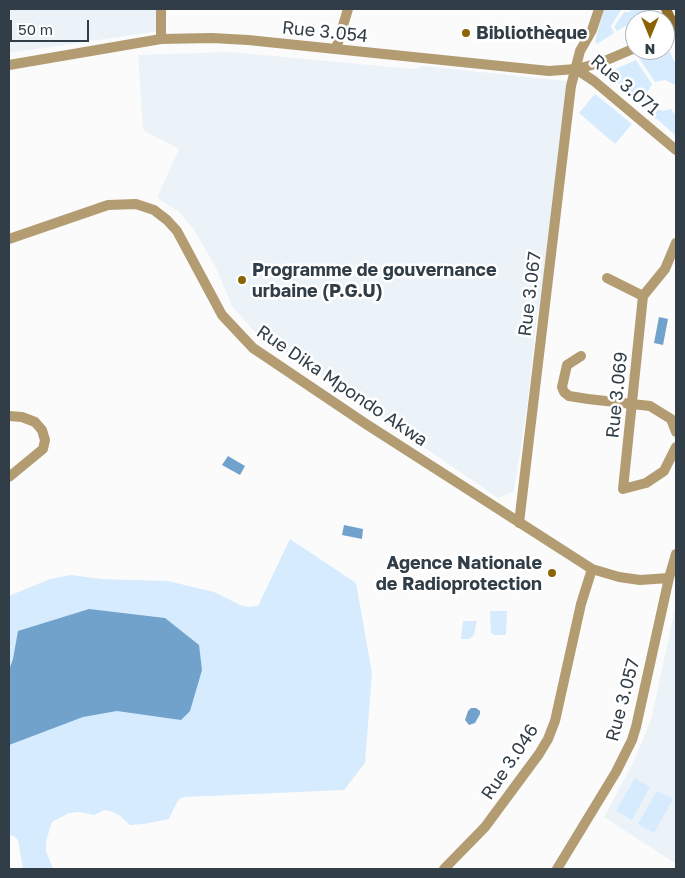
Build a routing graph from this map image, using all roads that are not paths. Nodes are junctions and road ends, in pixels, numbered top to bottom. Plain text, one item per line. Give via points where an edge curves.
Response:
1 (161, 9) edge
2 (348, 9) edge
3 (599, 9) edge
4 (161, 39) junction
5 (336, 49) junction
6 (625, 52) edge
7 (9, 65) edge
8 (576, 69) junction
9 (676, 150) edge
10 (9, 239) edge
11 (676, 243) edge
12 (606, 278) dead end
13 (643, 296) junction
14 (581, 356) dead end
15 (632, 404) junction
16 (9, 416) edge
17 (676, 432) edge
18 (676, 447) edge
19 (9, 477) edge
20 (519, 522) junction
21 (676, 554) edge
22 (592, 569) junction
23 (669, 578) junction
24 (444, 869) edge
25 (557, 869) edge

1 - 4 street
2 - 5 street
3 - 8 street, Rue 3.071 via 580,51
4 - 5 street, Rue 3.054 via 248,40
4 - 7 street, Rue 3.054
5 - 8 street, Rue 3.054 via 550,71
6 - 8 street, Rue 3.054
8 - 9 street, Rue 3.071
8 - 20 street, Rue 3.067 via 571,86
10 - 20 street, Rue Dika Mpondo Akwa via 108,205 136,204 154,210 177,230 222,315 253,348
11 - 13 street via 665,269
12 - 13 street
13 - 15 street, Rue 3.069
14 - 15 street via 567,365 562,387 568,396
15 - 17 street, Rue 3.069 via 650,406 671,419
15 - 18 street, Rue 3.069 via 624,489 646,483 664,472
16 - 19 street via 35,422 45,440 43,449
20 - 22 street, Rue Dika Mpondo Akwa
21 - 23 street, Rue 3.057
22 - 23 street, Rue Dika Mpondo Akwa via 640,580
22 - 24 street, Rue 3.046 via 548,739 485,827
23 - 25 street, Rue 3.057 via 632,740

